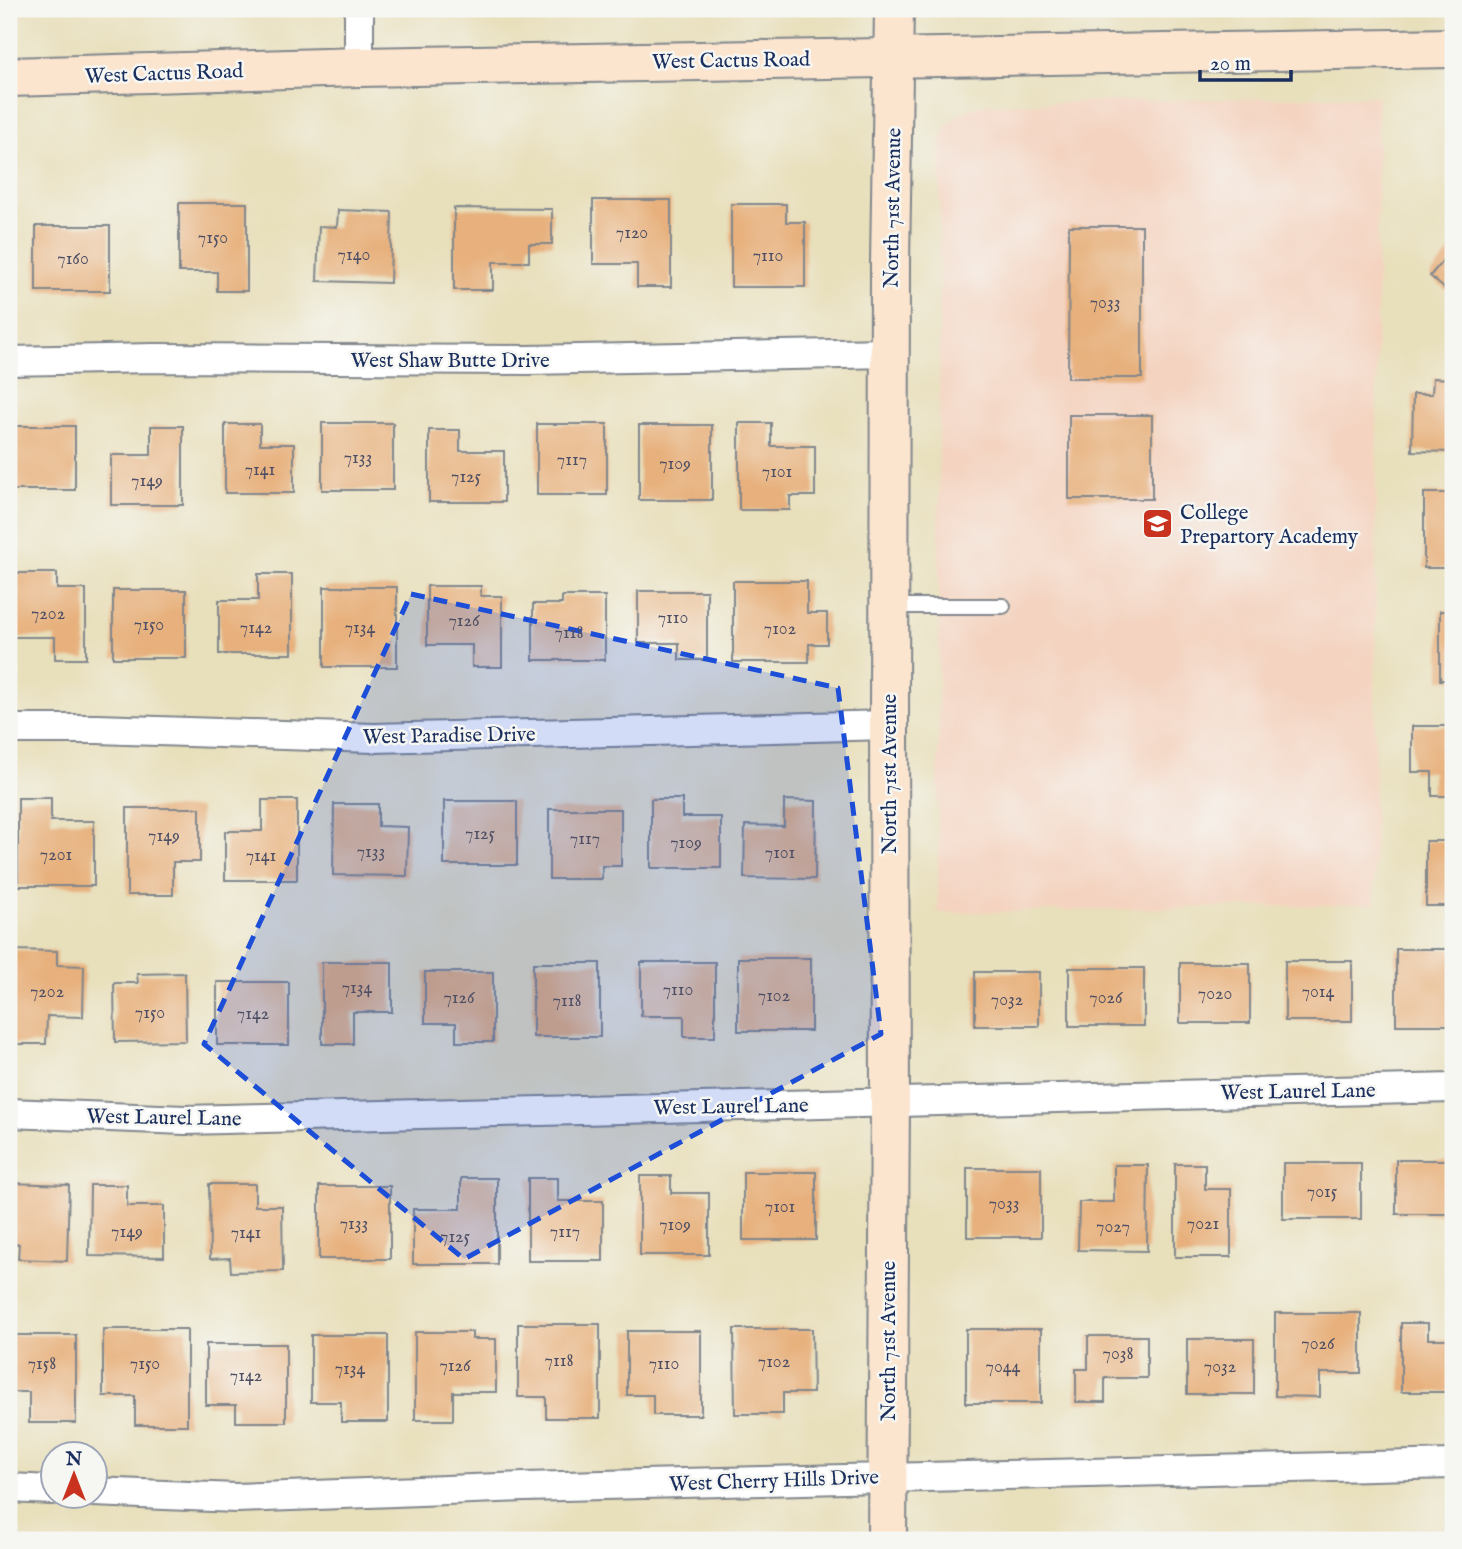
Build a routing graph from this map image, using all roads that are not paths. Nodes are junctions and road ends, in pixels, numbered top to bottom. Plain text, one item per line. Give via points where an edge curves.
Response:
1 (359, 9) edge
2 (894, 9) edge
3 (1453, 48) edge
4 (894, 57) junction
5 (359, 67) junction
6 (9, 78) edge
7 (890, 353) junction
8 (9, 361) edge
9 (889, 606) junction
10 (1003, 606) dead end
11 (889, 725) junction
12 (9, 729) edge
13 (1453, 1088) edge
14 (890, 1101) junction
15 (9, 1113) edge
16 (1453, 1464) edge
17 (887, 1477) junction
18 (9, 1488) edge
19 (38, 1489) edge
20 (108, 1493) edge
21 (887, 1540) edge

1 - 5 street
2 - 4 street, North 71st Avenue
3 - 4 street, West Cactus Road
4 - 5 street, West Cactus Road
4 - 7 street, North 71st Avenue
5 - 6 street, West Cactus Road
7 - 8 street, West Shaw Butte Drive via 527,360
7 - 9 street, North 71st Avenue
9 - 10 lane
9 - 11 street, North 71st Avenue
11 - 12 street, West Paradise Drive via 374,737
11 - 14 street, North 71st Avenue
13 - 14 street, West Laurel Lane
14 - 15 street, West Laurel Lane via 185,1120
14 - 17 street, North 71st Avenue
16 - 17 street, West Cherry Hills Drive
17 - 20 street, West Cherry Hills Drive via 236,1498
17 - 21 street, North 71st Avenue
18 - 19 street

